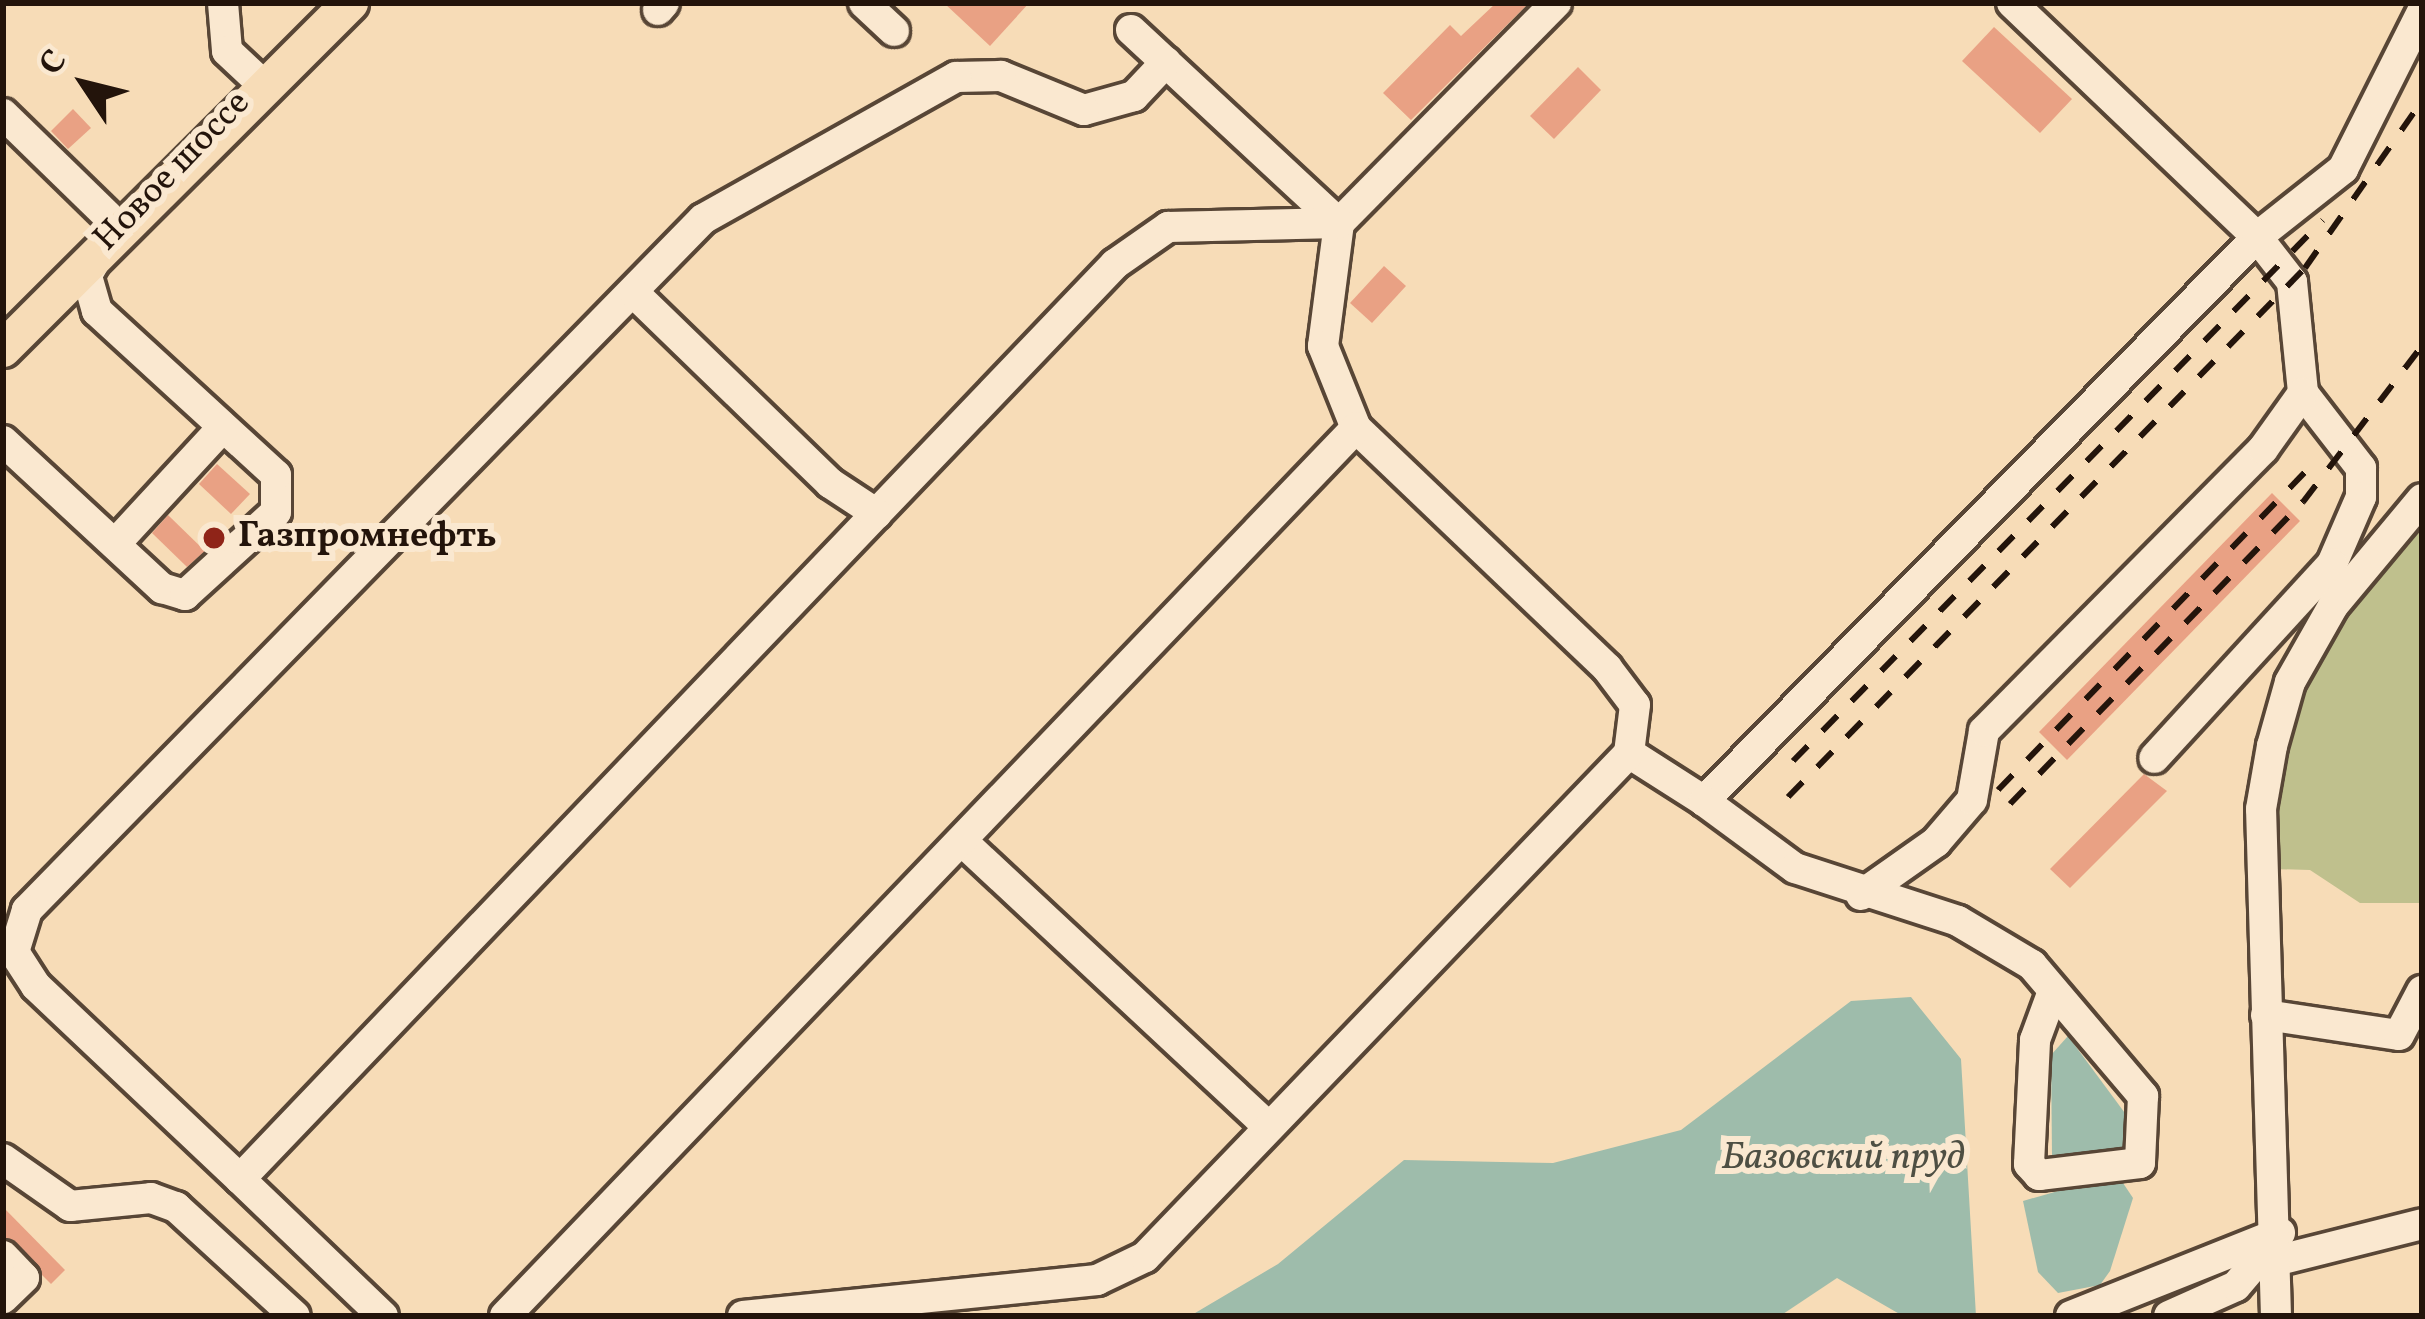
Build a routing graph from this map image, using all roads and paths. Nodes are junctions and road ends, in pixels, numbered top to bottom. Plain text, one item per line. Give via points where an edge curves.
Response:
1 (223, 3) edge
2 (350, 3) edge
3 (864, 3) edge
4 (1556, 3) edge
5 (2012, 3) edge
6 (2422, 12) edge
7 (1131, 30) dead end
8 (894, 31) dead end
9 (1166, 62) junction
10 (260, 82) junction
11 (3, 114) edge
12 (1339, 224) junction
13 (111, 235) junction
14 (2257, 237) junction
15 (635, 294) junction
16 (3, 349) edge
17 (2303, 393) junction
18 (224, 427) junction
19 (1356, 428) junction
20 (3, 441) edge
21 (2422, 499) edge
22 (877, 514) junction
23 (115, 544) junction
24 (1628, 753) junction
25 (2154, 758) dead end
26 (1704, 801) junction
27 (962, 841) junction
28 (1861, 895) junction
29 (2053, 991) junction
30 (2422, 991) edge
31 (2266, 1015) junction
32 (1265, 1124) junction
33 (3, 1159) edge
34 (240, 1179) junction
35 (2422, 1224) edge
36 (2279, 1246) junction
37 (3, 1256) edge
38 (3, 1298) edge
39 (295, 1316) edge
40 (383, 1316) edge
41 (505, 1316) edge
42 (743, 1316) edge
43 (2071, 1316) edge
44 (2169, 1316) edge
45 (2276, 1316) edge

1 - 10 street via 227,51
2 - 10 main road, Новое шоссе
3 - 8 street
4 - 12 street
5 - 14 street
6 - 14 street via 2343,169
7 - 9 street
9 - 12 street
9 - 15 street via 1134,96 1084,110 1001,76 956,77 748,185
10 - 13 main road, Новое шоссе
11 - 13 street
12 - 19 street via 1323,346
12 - 22 street via 1168,227 1115,264
13 - 16 main road, Новое шоссе
13 - 18 street via 88,275 97,311
14 - 17 street via 2292,282
14 - 26 street
15 - 22 street via 830,483
15 - 34 street via 27,910 14,952 36,986
17 - 25 street via 2361,468 2361,497 2332,564
17 - 28 street via 2263,449 1984,730 1972,800 1936,842
18 - 23 street
18 - 23 street via 276,475 276,512 185,595
19 - 24 street via 1607,668 1635,705
19 - 27 street
20 - 23 street
21 - 31 street via 2332,606 2290,682 2261,808
22 - 34 street
24 - 26 street
24 - 32 street
26 - 28 street via 1795,868
27 - 32 street
27 - 41 street
28 - 29 street via 1993,936
29 - 29 street via 2143,1096 2140,1163 2039,1175 2030,1164 2035,1040
30 - 31 street via 2399,1035
31 - 36 street
32 - 42 street via 1145,1257 1097,1280
33 - 39 street via 70,1206 151,1198 176,1207
34 - 40 street
35 - 36 street
36 - 43 street
36 - 44 street via 2236,1286
36 - 45 street
37 - 38 street via 24,1278

